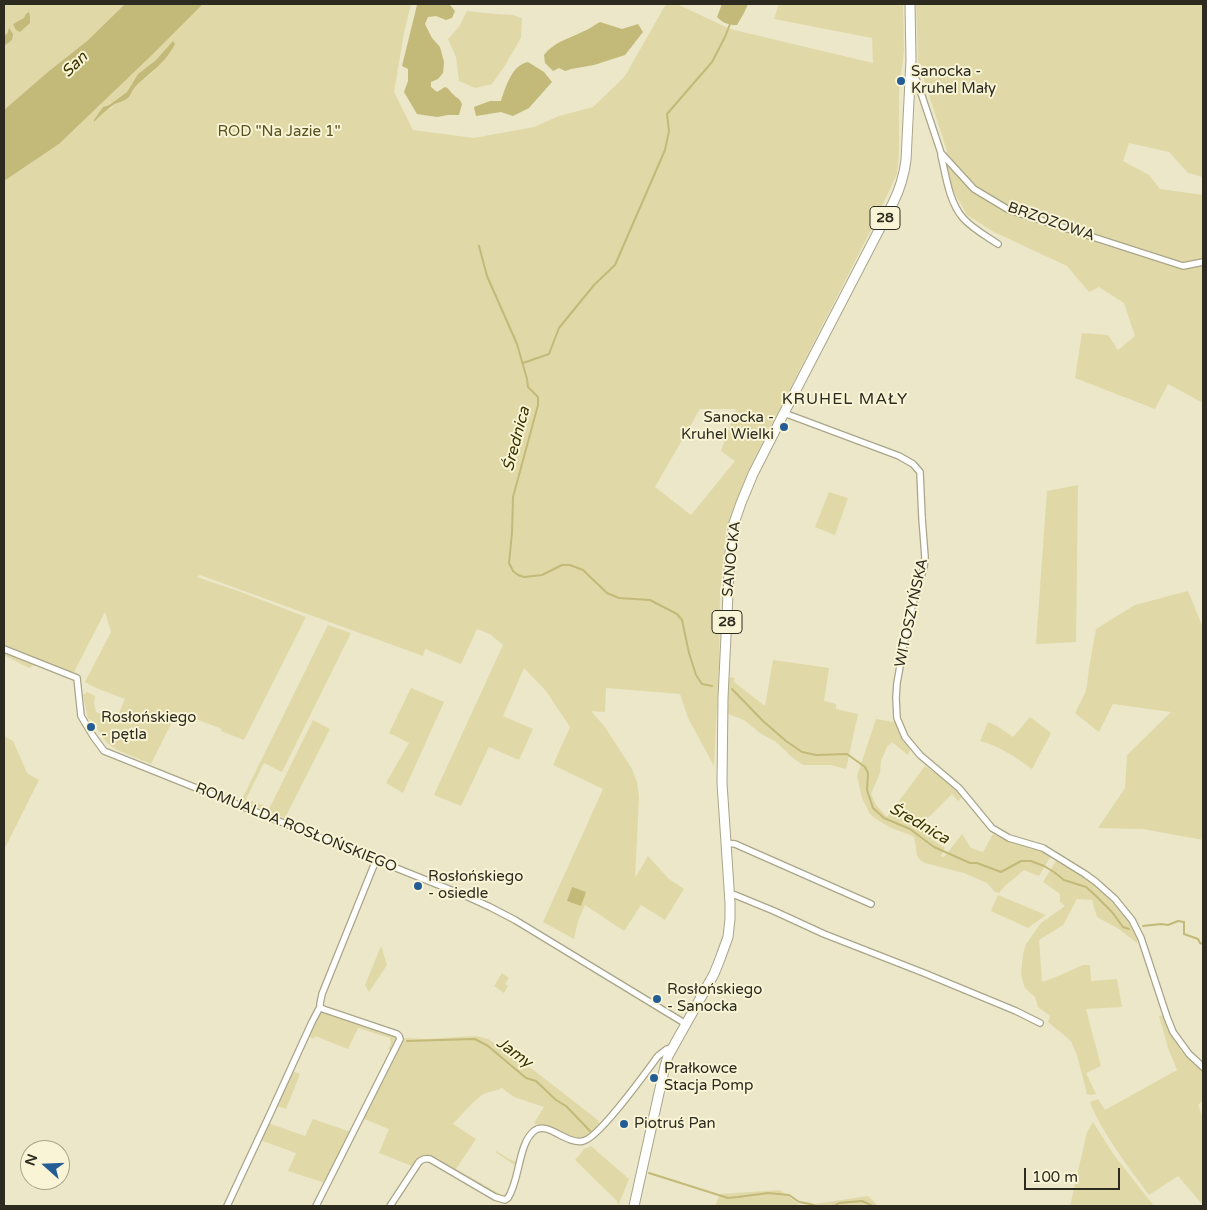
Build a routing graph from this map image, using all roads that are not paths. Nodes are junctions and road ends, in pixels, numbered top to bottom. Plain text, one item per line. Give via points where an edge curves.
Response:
1 (910, 4) edge
2 (911, 72) junction
3 (941, 153) junction
4 (998, 244) dead end
5 (1203, 262) edge
6 (784, 413) junction
7 (4, 649) edge
8 (725, 843) junction
9 (376, 860) junction
10 (729, 894) junction
11 (871, 904) dead end
12 (320, 1007) junction
13 (1040, 1023) dead end
14 (686, 1024) junction
15 (673, 1047) junction
16 (1203, 1067) edge
17 (227, 1206) edge
18 (316, 1206) edge
19 (390, 1206) edge
20 (634, 1206) edge

1 - 2 main road, SANOCKA / 28
2 - 3 street, BRZOZOWA via 917,81
2 - 6 main road, SANOCKA / 28 via 905,172 901,184
3 - 4 street via 952,199 962,217
3 - 5 street, BRZOZOWA via 974,189 1009,210 1183,266
6 - 8 main road, SANOCKA / 28 via 748,485 732,533 723,698
6 - 16 street, WITOSZYŃSKA via 899,456 920,472 924,567 909,616 896,698 897,718 905,737 920,755 959,788 992,828 1009,838 1043,848 1085,874 1124,909 1141,938 1173,1032
7 - 9 street, ROMUALDA ROSŁOŃSKIEGO via 77,678 82,716 104,751
8 - 10 main road, SANOCKA / 28
8 - 11 street via 735,844
9 - 12 street via 322,994
9 - 14 street, ROMUALDA ROSŁOŃSKIEGO via 515,920
10 - 13 street via 924,972
10 - 14 main road, SANOCKA / 28 via 728,937 714,974
12 - 17 street
12 - 18 street via 397,1034 400,1039
14 - 15 main road, 28
15 - 19 street via 658,1056 590,1139 576,1141 544,1128 531,1133 510,1195 505,1200 426,1158 419,1162
15 - 20 main road, 28 via 665,1066

